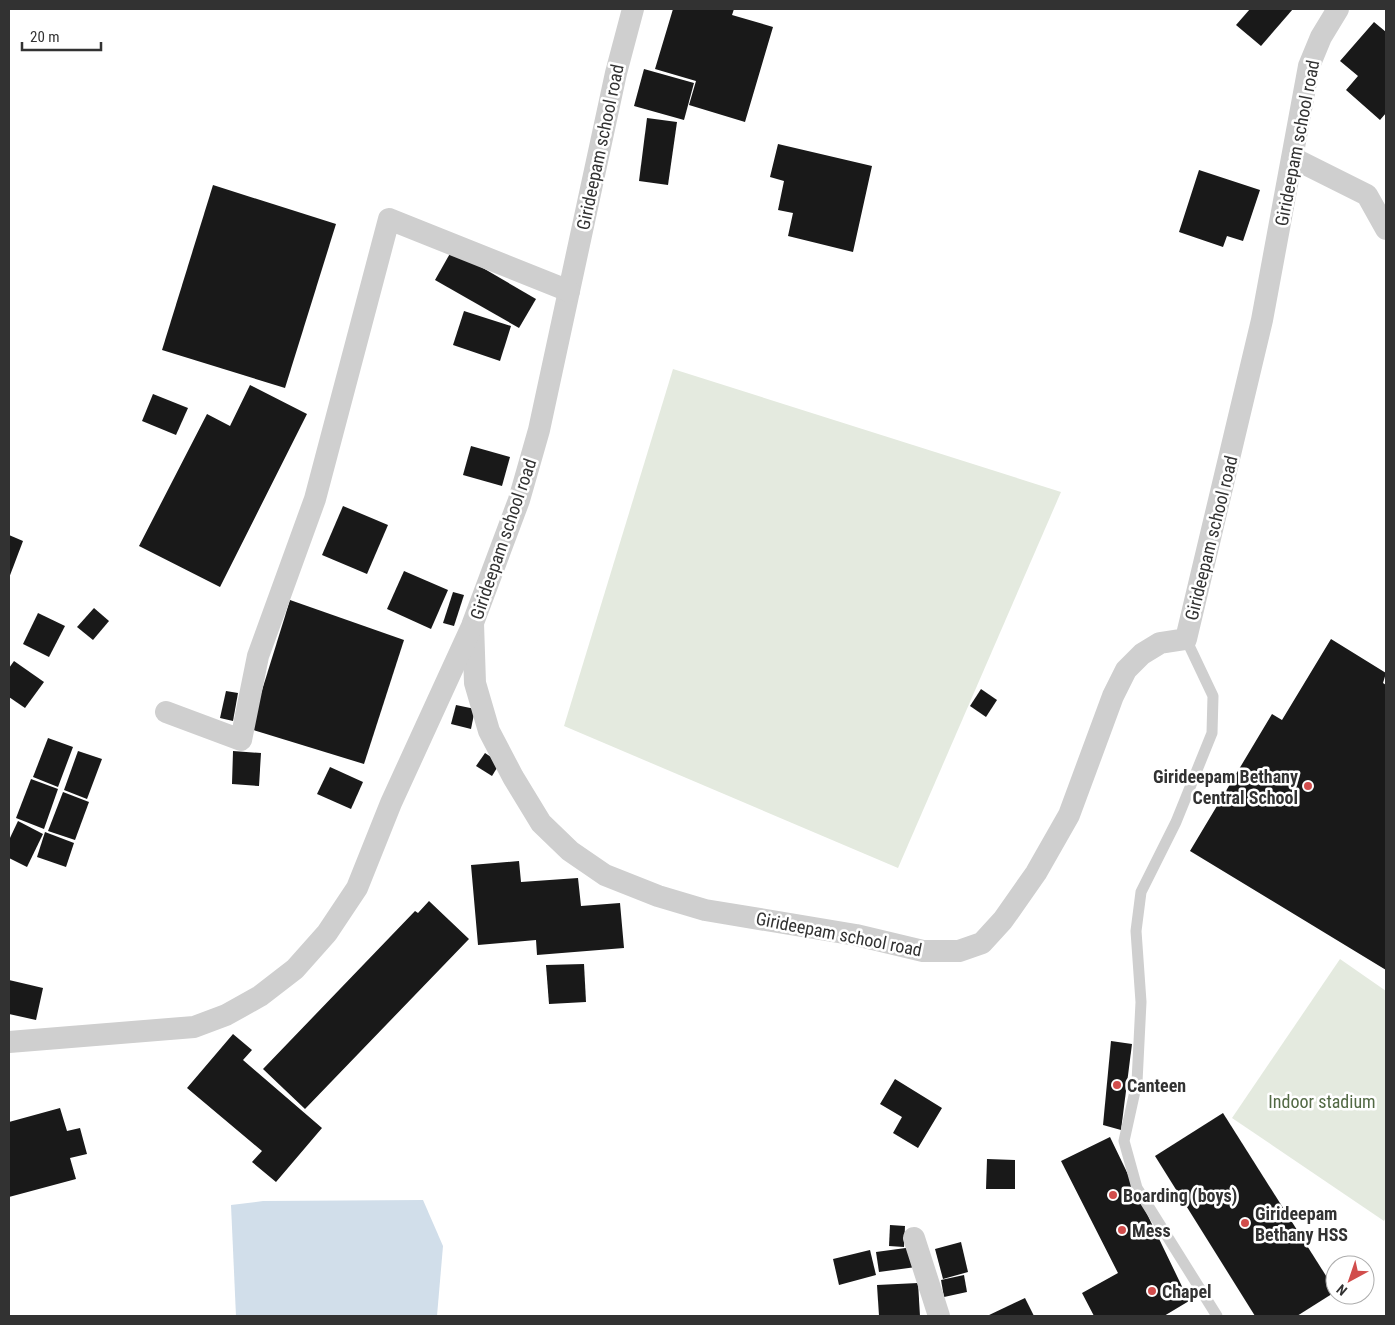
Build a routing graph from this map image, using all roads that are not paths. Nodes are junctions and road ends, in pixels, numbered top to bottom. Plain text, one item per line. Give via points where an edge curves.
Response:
1 (633, 9) edge
2 (1338, 9) edge
3 (1293, 158) junction
4 (1386, 229) edge
5 (569, 291) junction
6 (473, 623) junction
7 (1186, 639) junction
8 (166, 712) dead end
9 (9, 1042) edge
10 (914, 1238) dead end
11 (939, 1316) edge
12 (1217, 1316) edge

1 - 5 street, Girideepam school road
2 - 3 street, Girideepam school road via 1309,66
3 - 4 street via 1367,195
3 - 7 street, Girideepam school road via 1245,401
5 - 6 street, Girideepam school road via 537,439 519,500
5 - 8 street via 389,219 315,499 258,656 240,740
6 - 7 street, Girideepam school road via 475,683 489,731 541,823 570,852 605,875 705,910 856,935 923,951 959,951 982,943 1003,920 1036,873 1069,815 1113,696 1126,670 1142,654 1160,643
6 - 9 street via 391,803 357,888 327,933 295,969 260,996 226,1015 194,1027
7 - 12 lane via 1213,696 1212,733 1176,822 1142,892 1136,931 1141,1002 1137,1082 1124,1141 1137,1188
10 - 11 street

